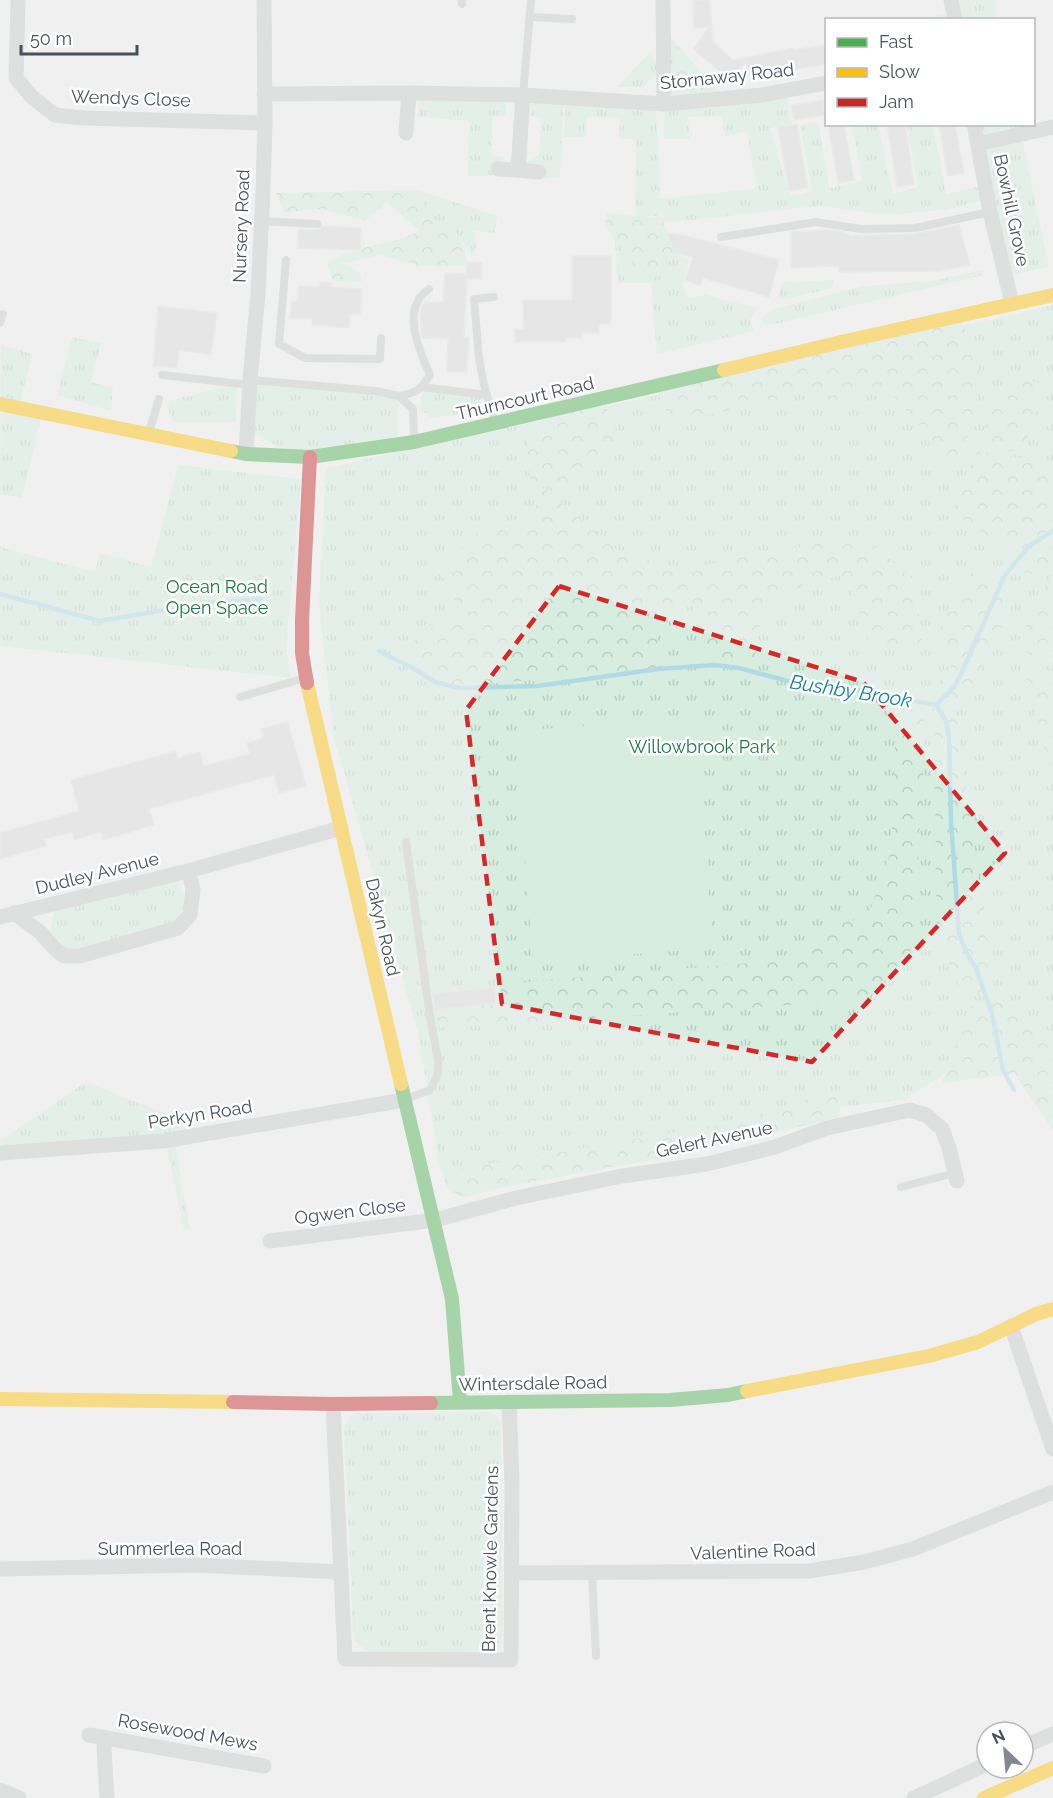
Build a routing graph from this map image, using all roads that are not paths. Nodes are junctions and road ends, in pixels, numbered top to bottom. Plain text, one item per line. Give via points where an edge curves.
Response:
1 (18, 0) edge
2 (264, 0) edge
3 (531, 0) edge
4 (663, 0) edge
5 (951, 0) edge
6 (530, 17) junction
7 (955, 18) edge
8 (572, 19) dead end
9 (825, 83) edge
10 (409, 93) junction
11 (264, 94) junction
12 (523, 95) junction
13 (664, 104) junction
14 (265, 123) junction
15 (974, 126) edge
16 (1053, 128) edge
17 (406, 133) dead end
18 (978, 144) junction
19 (498, 170) dead end
20 (518, 170) junction
21 (539, 172) dead end
22 (990, 212) junction
23 (261, 221) junction
24 (317, 224) dead end
25 (721, 237) dead end
26 (286, 260) dead end
27 (429, 289) dead end
28 (1053, 295) edge
29 (494, 297) dead end
30 (1012, 303) junction
31 (3, 314) dead end
32 (0, 323) edge
33 (381, 338) dead end
34 (162, 375) dead end
35 (249, 383) junction
36 (422, 387) junction
37 (487, 395) junction
38 (399, 396) junction
39 (159, 399) dead end
40 (0, 404) edge
41 (496, 423) junction
42 (149, 433) junction
43 (414, 442) junction
44 (246, 454) junction
45 (310, 457) junction
46 (306, 677) junction
47 (240, 697) dead end
48 (341, 828) junction
49 (406, 842) dead end
50 (188, 871) junction
51 (7, 915) edge
52 (404, 1100) junction
53 (0, 1153) edge
54 (956, 1177) joint
55 (901, 1187) dead end
56 (435, 1220) junction
57 (270, 1241) dead end
58 (1053, 1309) edge
59 (1011, 1326) junction
60 (0, 1399) edge
61 (460, 1402) junction
62 (509, 1402) junction
63 (333, 1404) junction
64 (1053, 1449) edge
65 (1053, 1492) edge
66 (0, 1569) edge
67 (340, 1572) junction
68 (512, 1573) junction
69 (592, 1573) junction
70 (596, 1656) dead end
71 (1053, 1734) edge
72 (89, 1735) dead end
73 (106, 1738) junction
74 (1035, 1742) edge
75 (264, 1766) dead end
76 (1053, 1768) edge
77 (975, 1770) edge
78 (0, 1790) edge
79 (19, 1798) edge
80 (107, 1798) edge
81 (914, 1798) edge
82 (984, 1798) edge

1 - 14 street, Wendys Close via 16,78 32,97 56,115
2 - 11 street, Nursery Road
3 - 6 lane
4 - 13 street
5 - 7 street
6 - 8 lane
6 - 12 lane
9 - 13 street, Stornaway Road via 762,95
10 - 11 street, Stornaway Road
10 - 12 street, Stornaway Road
10 - 17 street
11 - 14 street, Nursery Road
12 - 13 street, Stornaway Road
12 - 20 street
14 - 23 street, Nursery Road
15 - 18 street, Bowhill Grove
16 - 18 street
18 - 22 street, Bowhill Grove
19 - 20 street
20 - 21 street
22 - 25 lane via 915,228 861,229 816,222
22 - 30 street, Bowhill Grove
23 - 24 lane
23 - 35 street, Nursery Road
26 - 33 lane via 279,344 305,358 380,359
27 - 36 lane via 419,295 415,309 414,336 430,375
28 - 30 main road, Thurncourt Road
29 - 37 lane via 474,299
30 - 41 main road, Thurncourt Road
31 - 32 lane
34 - 35 lane
35 - 38 lane via 376,390
35 - 44 street, Nursery Road
36 - 37 lane
36 - 38 lane via 415,393
37 - 41 lane
38 - 43 lane via 413,409
39 - 42 lane
40 - 42 main road, Thurncourt Road
41 - 43 main road, Thurncourt Road
42 - 44 main road, Thurncourt Road
43 - 45 main road, Thurncourt Road
44 - 45 main road, Thurncourt Road
45 - 46 main road, Dakyn Road via 302,620
46 - 47 lane
46 - 48 main road, Dakyn Road
48 - 50 street, Dudley Avenue
48 - 52 main road, Dakyn Road
49 - 52 lane via 438,1074 430,1090
50 - 51 street, Dudley Avenue
50 - 51 street, Dudley Avenue via 193,889 190,915 178,928 80,956 64,956 40,932
52 - 53 street, Perkyn Road via 166,1141
52 - 56 main road, Dakyn Road
54 - 55 lane
54 - 56 street, Gelert Avenue via 942,1129 926,1115 910,1110 827,1128 775,1147 707,1164 622,1176
56 - 57 street, Ogwen Close
56 - 61 main road, Dakyn Road via 452,1299
58 - 59 main road, Wintersdale Road
59 - 62 main road, Wintersdale Road via 978,1342 929,1356 728,1395 670,1400
59 - 64 street
60 - 63 main road, Wintersdale Road
61 - 62 main road, Wintersdale Road
61 - 63 main road, Wintersdale Road
62 - 68 street, Brent Knowle Gardens
63 - 67 street, Brent Knowle Gardens
65 - 69 street, Valentine Road via 913,1549 864,1562 809,1571
66 - 67 street, Summerlea Road via 196,1565
67 - 68 street, Brent Knowle Gardens via 345,1659 511,1660
68 - 69 street, Valentine Road
69 - 70 lane
71 - 74 street
72 - 73 street, Rosewood Mews
73 - 75 street, Rosewood Mews
73 - 80 street, Rosewood Mews
76 - 82 main road
77 - 81 street
78 - 79 street

